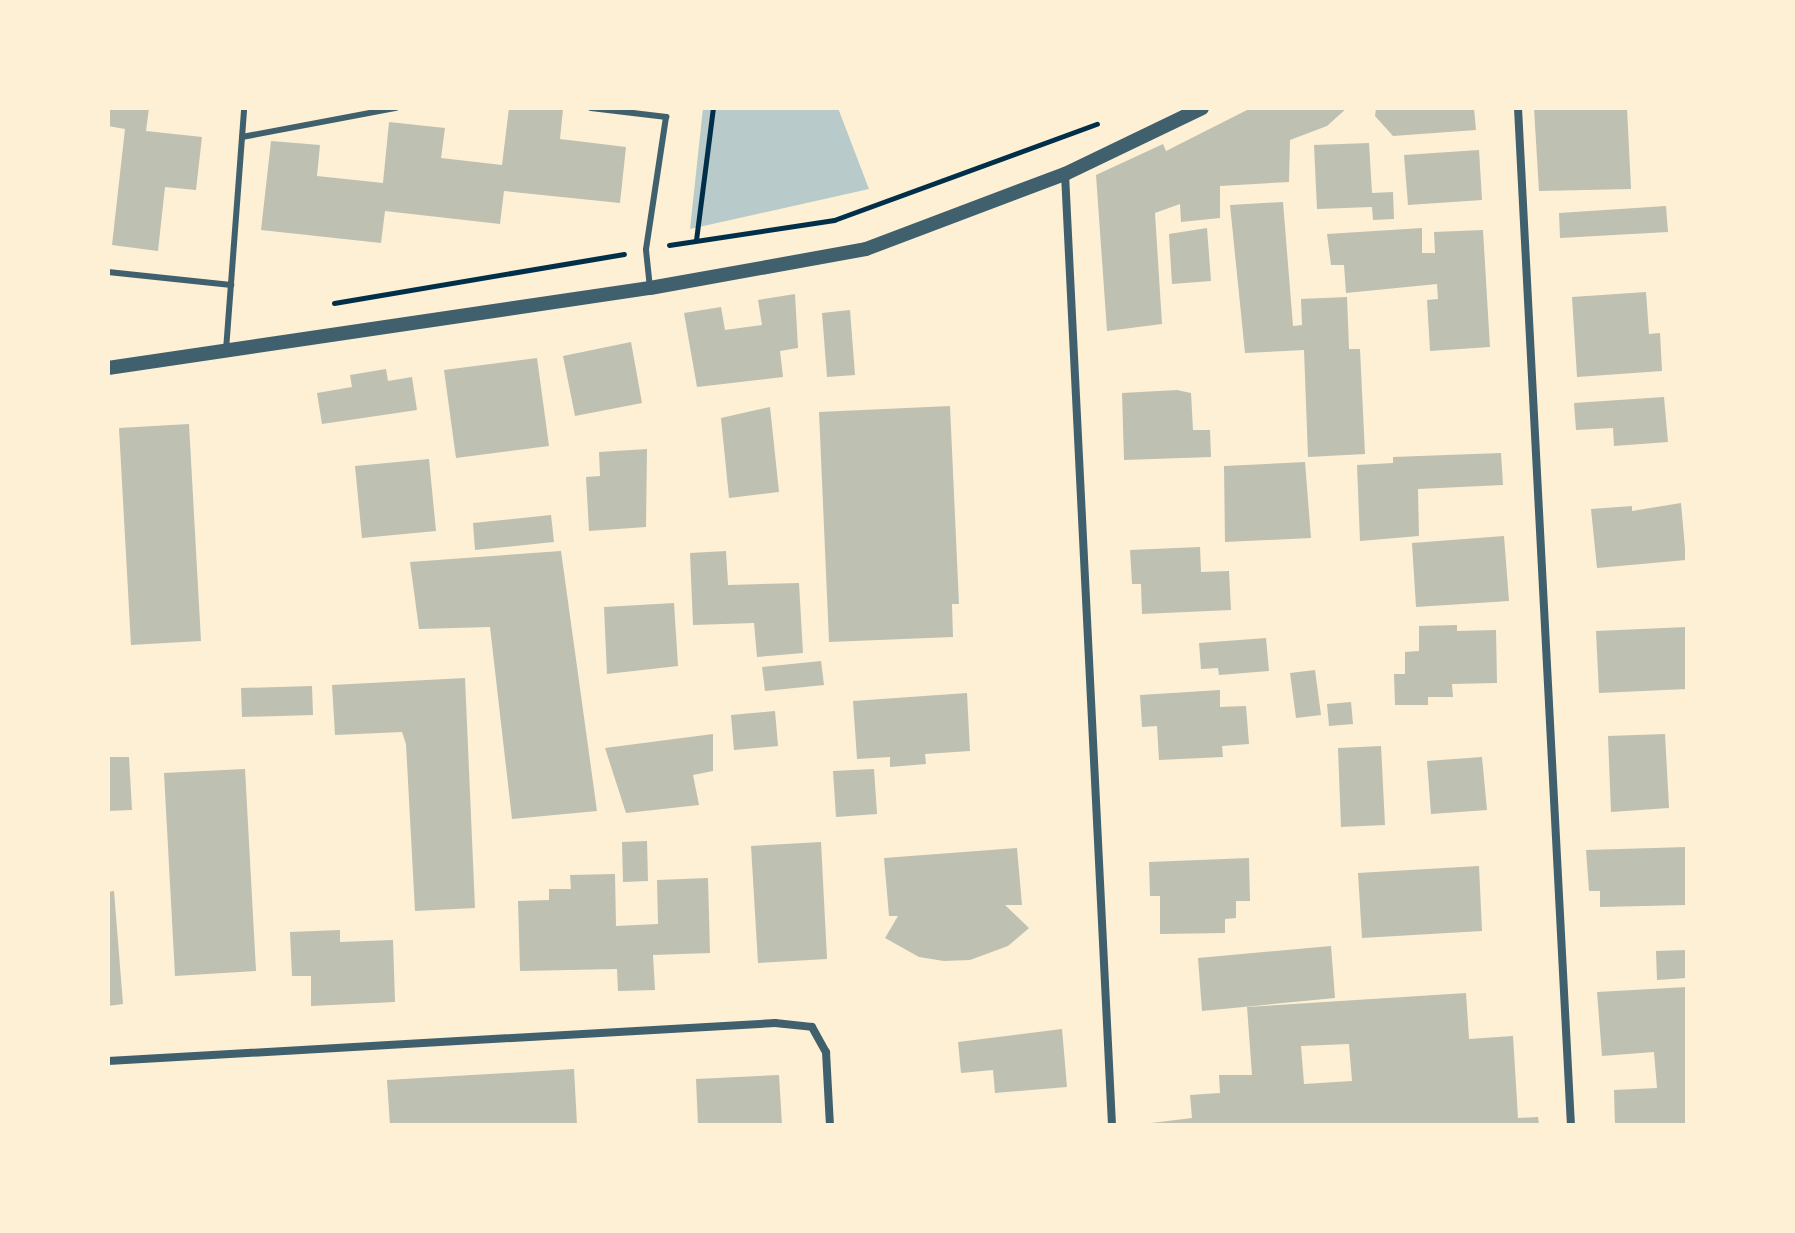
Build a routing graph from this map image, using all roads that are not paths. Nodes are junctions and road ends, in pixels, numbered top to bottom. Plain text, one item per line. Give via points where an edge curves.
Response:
1 (244, 108) edge
2 (396, 108) edge
3 (591, 108) edge
4 (667, 108) edge
5 (1202, 108) edge
6 (1518, 108) edge
7 (666, 117) junction
8 (242, 137) junction
9 (1065, 174) junction
10 (108, 272) edge
11 (231, 285) junction
12 (650, 288) junction
13 (226, 350) junction
14 (108, 368) edge
15 (108, 1061) edge
16 (830, 1125) edge
17 (1112, 1125) edge
18 (1571, 1125) edge

1 - 8 lane
2 - 8 lane
3 - 7 lane
4 - 7 lane
5 - 9 street
6 - 18 street
7 - 12 lane via 646,250
8 - 11 lane
9 - 12 street via 877,247
9 - 17 street
10 - 11 lane
11 - 13 lane
12 - 13 street
13 - 14 street
15 - 16 street via 775,1023 812,1027 826,1052

